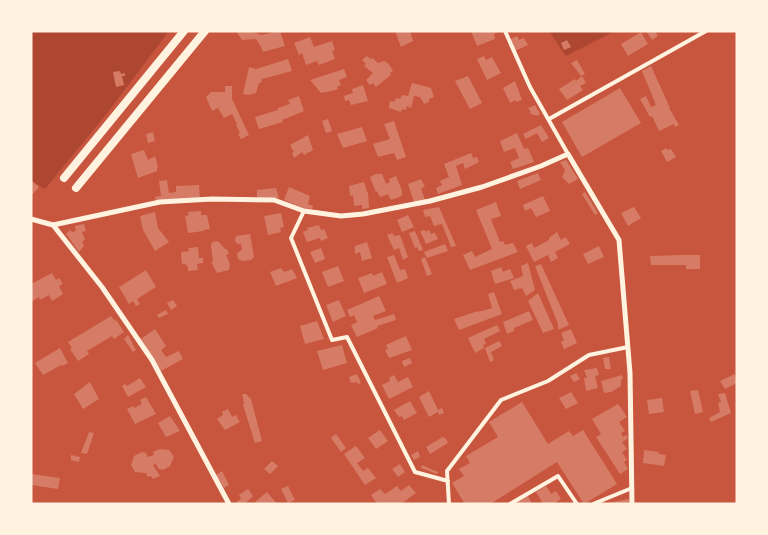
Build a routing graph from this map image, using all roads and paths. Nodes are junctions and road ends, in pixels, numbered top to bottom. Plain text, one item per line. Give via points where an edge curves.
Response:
1 (184, 31) edge
2 (205, 31) edge
3 (505, 31) edge
4 (706, 31) edge
5 (549, 119) junction
6 (568, 154) junction
7 (64, 178) dead end
8 (76, 188) dead end
9 (304, 211) junction
10 (31, 218) edge
11 (53, 225) junction
12 (628, 347) junction
13 (448, 481) junction
14 (632, 488) junction
15 (229, 504) edge
16 (449, 504) edge
17 (510, 504) edge
18 (577, 504) edge
19 (593, 504) edge
20 (632, 504) edge

1 - 7 highway
2 - 8 highway
3 - 5 street via 530,87
4 - 5 street
5 - 6 street
6 - 9 street via 516,175 430,201 341,216
6 - 12 street via 619,240
9 - 11 street via 274,200 212,199 160,202
9 - 13 street via 291,238 332,340 347,336 415,472
10 - 11 street
11 - 15 street via 102,287 152,360
12 - 13 street via 589,355 548,382 500,400 447,471
12 - 14 street
13 - 16 street
14 - 19 street
14 - 20 street
17 - 18 street via 558,476

